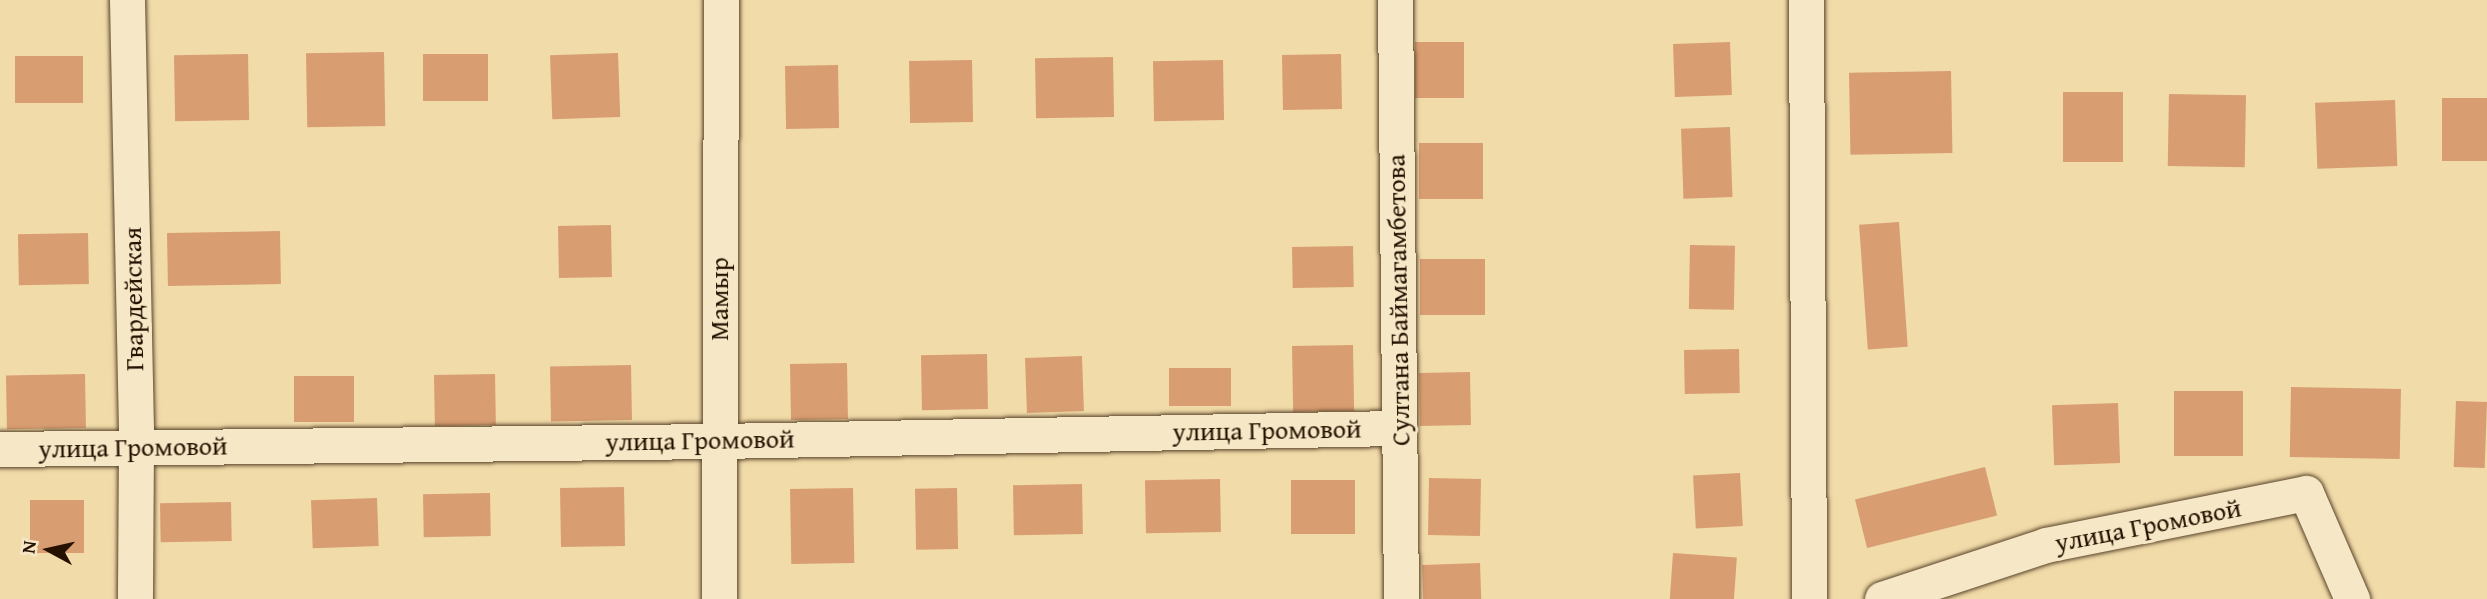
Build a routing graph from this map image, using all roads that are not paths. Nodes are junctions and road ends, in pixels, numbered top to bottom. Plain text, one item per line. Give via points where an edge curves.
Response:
1 (127, 0) edge
2 (721, 0) edge
3 (1395, 0) edge
4 (1806, 0) edge
5 (1399, 428) junction
6 (719, 440) junction
7 (136, 446) junction
8 (0, 449) edge
9 (135, 599) edge
10 (719, 599) edge
11 (1401, 599) edge
12 (1809, 599) edge
13 (1882, 599) edge
14 (2352, 599) edge

1 - 7 street, Гвардейская
2 - 6 street, Мамыр
3 - 5 street, Султана Баймагамбетова
4 - 12 street
5 - 6 street, улица Громовой
5 - 11 street, Султана Баймагамбетова
6 - 7 street, улица Громовой
6 - 10 street, Мамыр
7 - 8 street, улица Громовой
7 - 9 street, Гвардейская
13 - 14 street, улица Громовой via 2046,545 2306,493

